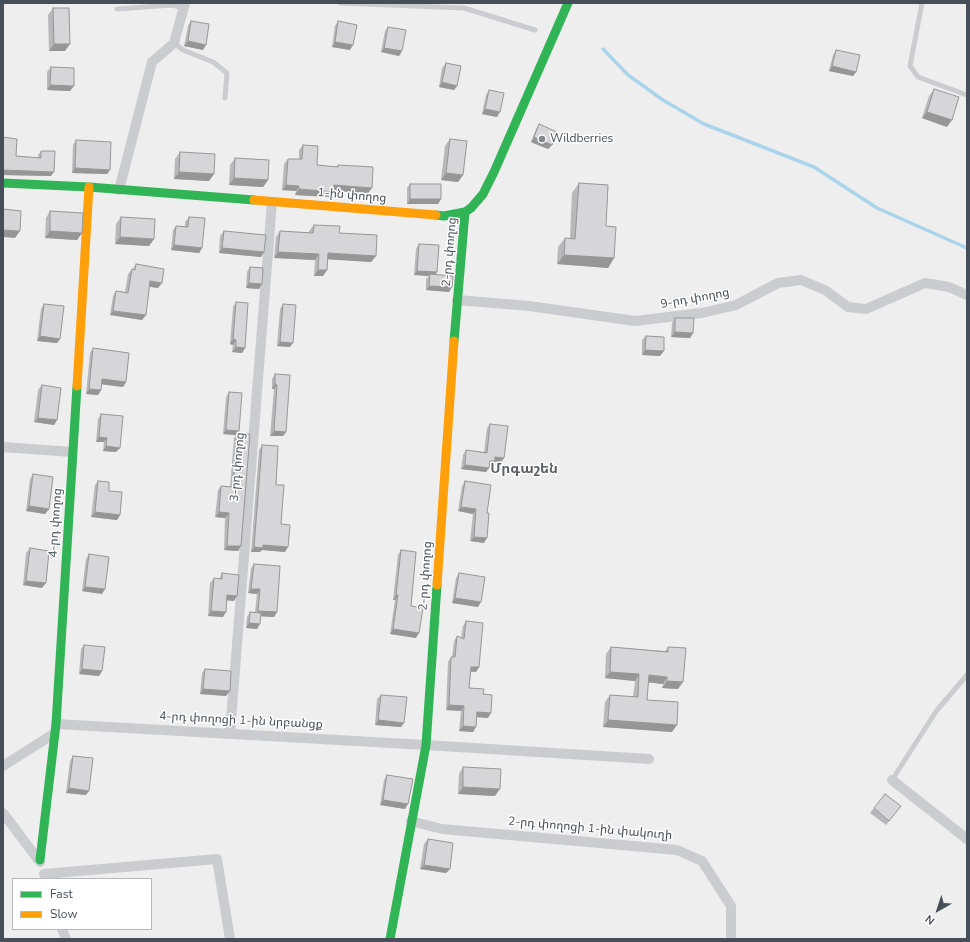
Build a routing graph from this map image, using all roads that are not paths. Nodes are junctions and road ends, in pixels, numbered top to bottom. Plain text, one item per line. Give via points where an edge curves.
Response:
1 (340, 3) edge
2 (568, 3) edge
3 (922, 3) edge
4 (185, 5) edge
5 (117, 8) dead end
6 (535, 30) dead end
7 (174, 43) junction
8 (967, 95) edge
9 (225, 98) dead end
10 (3, 183) edge
11 (89, 188) junction
12 (119, 190) junction
13 (272, 202) junction
14 (465, 212) junction
15 (967, 295) edge
16 (457, 300) junction
17 (3, 447) edge
18 (72, 452) junction
19 (967, 675) edge
20 (55, 728) junction
21 (230, 733) junction
22 (426, 745) junction
23 (649, 759) dead end
24 (3, 766) edge
25 (892, 780) joint
26 (3, 813) edge
27 (411, 821) junction
28 (967, 839) edge
29 (40, 860) junction
30 (45, 876) edge
31 (230, 939) edge
32 (390, 939) edge
33 (731, 939) edge

1 - 6 lane via 464,8
2 - 14 street via 494,172 483,194
3 - 8 lane via 910,66 918,77
4 - 5 lane
4 - 7 street
7 - 9 lane via 183,50 213,62 227,73
7 - 12 street via 152,62
10 - 11 street, 1-ին փողոց
11 - 12 street, 1-ին փողոց
11 - 18 street, 4-րդ փողոց
12 - 13 street, 1-ին փողոց
13 - 14 street, 1-ին փողոց via 444,216
13 - 21 street, 3-րդ փողոց
14 - 16 street, 2-րդ փողոց
15 - 16 street, 9-րդ փողոց via 949,287 925,283 866,308 848,307 825,290 801,280 778,283 736,305 702,313 635,321 529,306
16 - 22 street, 2-րդ փողոց
17 - 18 street
18 - 20 street, 4-րդ փողոց
19 - 25 lane via 937,710
20 - 21 street, 4-րդ փողոցի 1-ին նրբանցք
20 - 24 street
20 - 29 street, 4-րդ փողոց
21 - 22 street, 4-րդ փողոցի 1-ին նրբանցք
22 - 23 street
22 - 27 street, 2-րդ փողոց
25 - 28 street
26 - 29 street
27 - 32 street, 2-րդ փողոց
27 - 33 street, 2-րդ փողոցի 1-ին փակուղի via 442,828 677,850 702,861 731,906
29 - 30 street
30 - 31 street via 217,859

